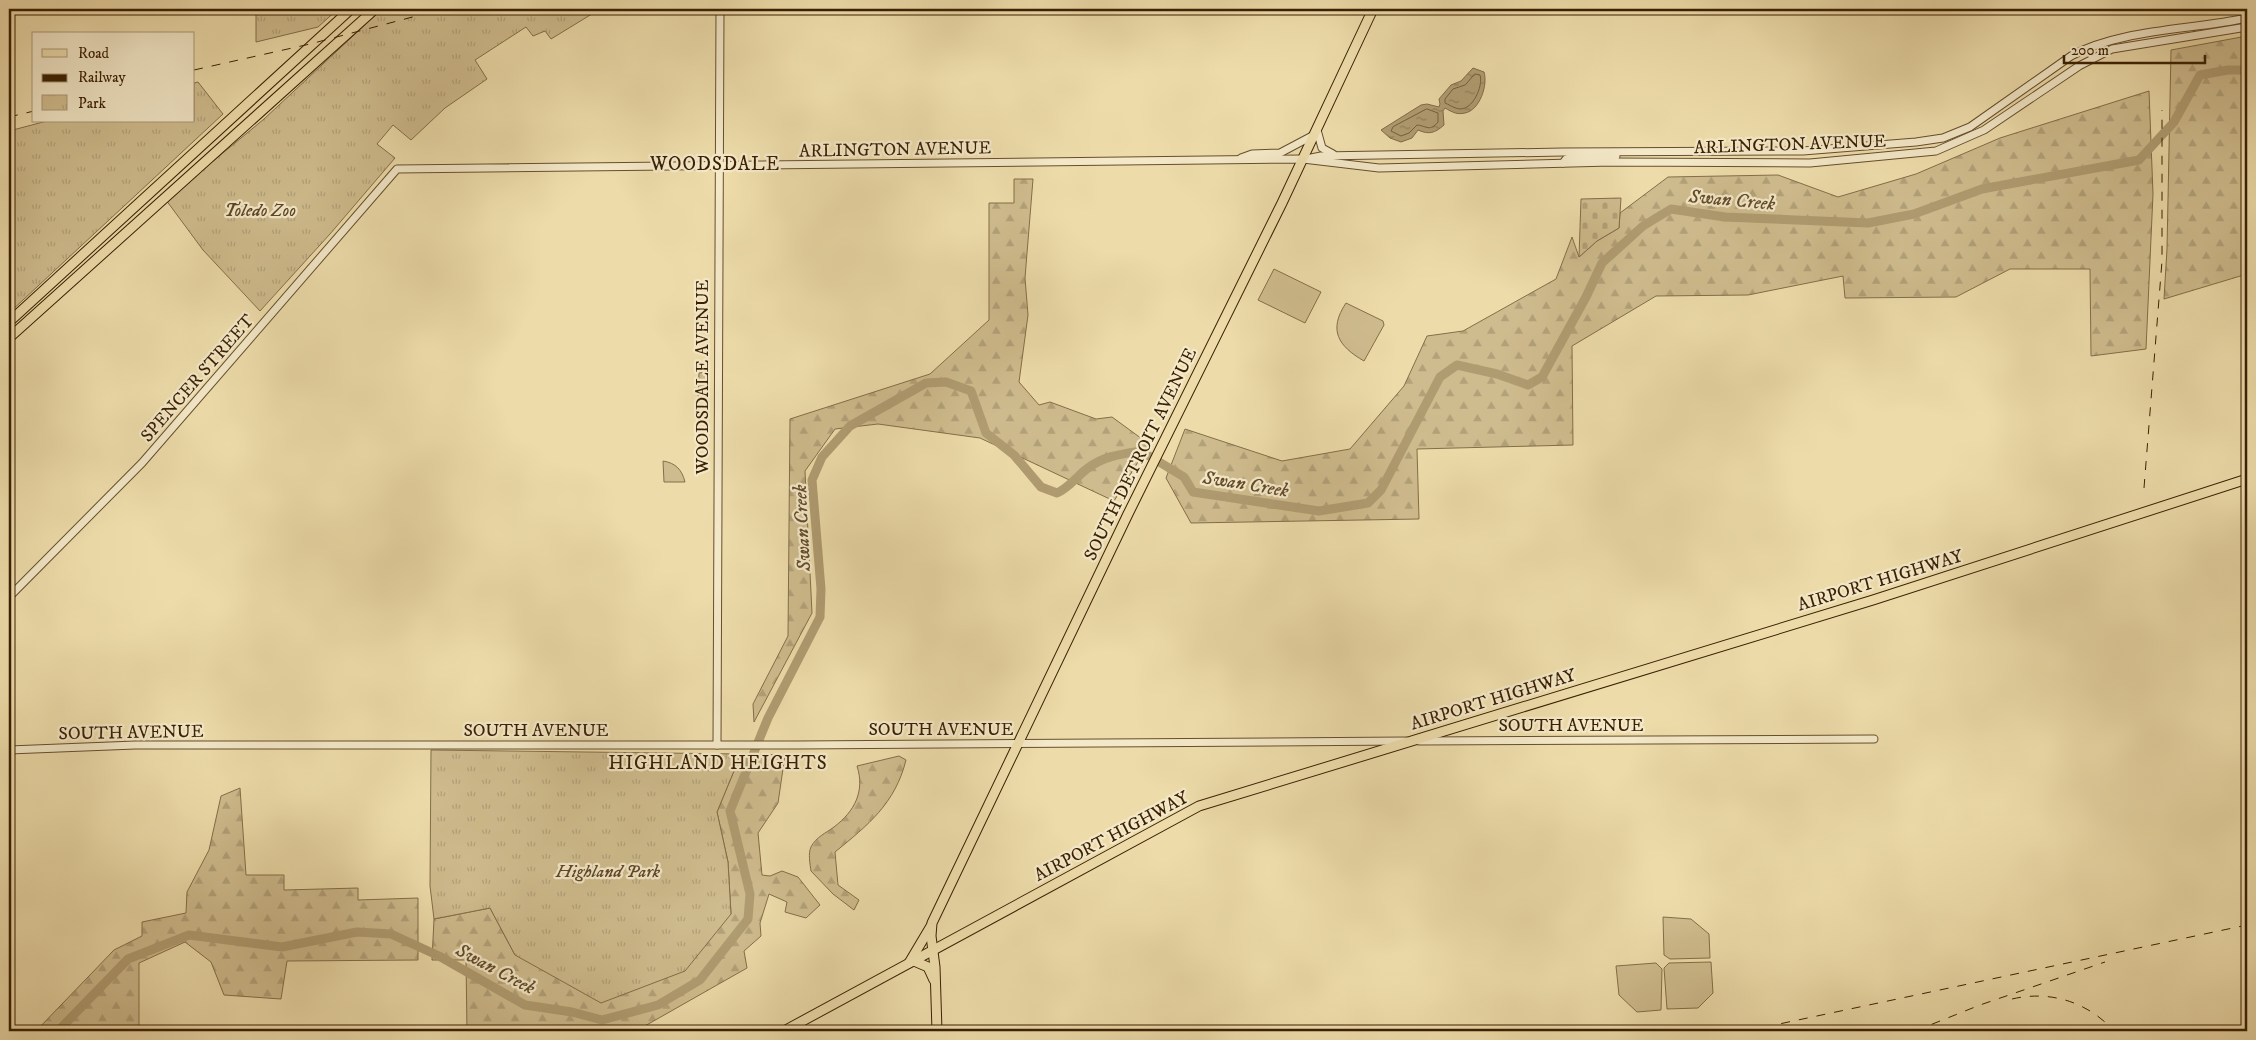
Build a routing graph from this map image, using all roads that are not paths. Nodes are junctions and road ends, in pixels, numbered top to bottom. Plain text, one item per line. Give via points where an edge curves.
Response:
1 (351, 9) edge
2 (375, 9) edge
3 (720, 9) edge
4 (1372, 9) edge
5 (2247, 18) edge
6 (2247, 27) edge
7 (2188, 28) junction
8 (2112, 49) junction
9 (1316, 132) junction
10 (1696, 151) junction
11 (1338, 156) junction
12 (1303, 159) junction
13 (1236, 160) junction
14 (1563, 163) junction
15 (718, 166) junction
16 (397, 169) joint
17 (9, 322) edge
18 (9, 338) edge
19 (2247, 479) edge
20 (9, 597) edge
21 (1874, 739) dead end
22 (1415, 741) junction
23 (1019, 744) junction
24 (717, 745) junction
25 (9, 750) edge
26 (932, 923) junction
27 (933, 950) junction
28 (912, 962) junction
29 (936, 988) junction
30 (784, 1031) edge
31 (937, 1031) edge

1 - 17 main road
2 - 18 main road
3 - 15 street, WOODSDALE AVENUE
4 - 9 main road, SOUTH DETROIT AVENUE
5 - 7 street, ARLINGTON AVENUE
6 - 8 street, ARLINGTON AVENUE
7 - 8 street via 2180,34 2128,41
7 - 10 street, ARLINGTON AVENUE via 2123,38 2085,48 1983,119 1943,138 1835,150
8 - 14 street, ARLINGTON AVENUE via 2078,66 1984,130 1936,151 1810,163
9 - 11 street via 1322,148
9 - 12 main road, SOUTH DETROIT AVENUE
9 - 13 street via 1280,153 1252,154
10 - 11 street, ARLINGTON AVENUE
10 - 14 street via 1572,157
11 - 12 street, ARLINGTON AVENUE
12 - 13 street, ARLINGTON AVENUE
12 - 14 street, ARLINGTON AVENUE via 1379,168
12 - 23 main road, SOUTH DETROIT AVENUE
13 - 15 street, ARLINGTON AVENUE
15 - 16 street, ARLINGTON AVENUE
15 - 24 street, WOODSDALE AVENUE
16 - 20 street, SPENCER STREET via 142,463
19 - 22 main road, AIRPORT HIGHWAY via 1873,600
21 - 22 street, SOUTH AVENUE
22 - 23 street, SOUTH AVENUE
22 - 27 main road, AIRPORT HIGHWAY via 1199,806
23 - 24 street, SOUTH AVENUE
23 - 26 main road, SOUTH DETROIT AVENUE
24 - 25 street, SOUTH AVENUE via 135,746
26 - 27 main road
26 - 28 main road, SOUTH DETROIT AVENUE
27 - 28 main road, AIRPORT HIGHWAY
27 - 29 main road
28 - 29 main road via 928,967
28 - 30 main road, AIRPORT HIGHWAY
29 - 31 main road

